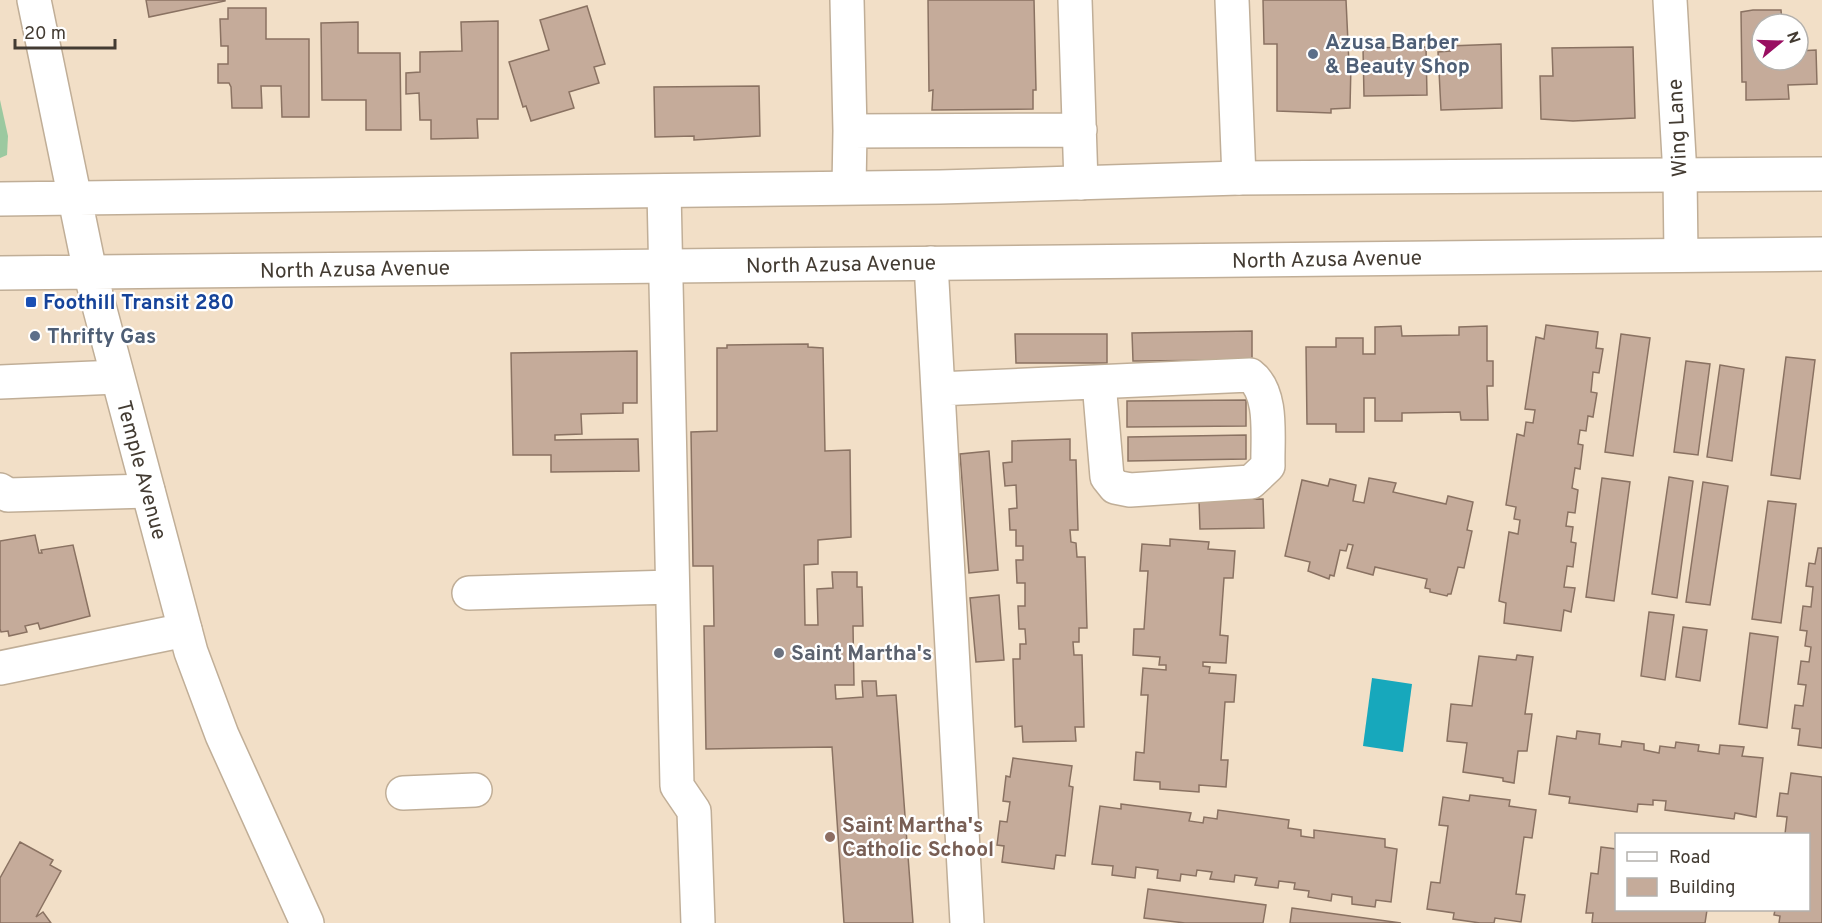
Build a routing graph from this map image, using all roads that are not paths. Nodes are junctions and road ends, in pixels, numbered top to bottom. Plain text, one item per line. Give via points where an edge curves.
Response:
1 (34, 0) edge
2 (847, 0) edge
3 (1075, 0) edge
4 (1232, 0) edge
5 (1670, 0) edge
6 (1080, 130) junction
7 (850, 131) junction
8 (1822, 174) edge
9 (1680, 175) junction
10 (1239, 178) junction
11 (1081, 183) junction
12 (849, 187) junction
13 (664, 191) junction
14 (0, 199) edge
15 (75, 200) junction
16 (1822, 254) edge
17 (1681, 255) junction
18 (931, 263) junction
19 (665, 266) junction
20 (90, 272) junction
21 (0, 273) edge
22 (117, 377) junction
23 (0, 382) edge
24 (1099, 382) junction
25 (938, 389) junction
26 (0, 490) edge
27 (148, 491) junction
28 (672, 587) junction
29 (469, 593) dead end
30 (185, 630) junction
31 (0, 668) edge
32 (475, 790) dead end
33 (403, 793) dead end
34 (976, 922) edge
35 (307, 923) edge
36 (698, 923) edge

1 - 15 main road, Temple Avenue
2 - 7 main road
3 - 6 main road
4 - 10 main road
5 - 9 main road, Wing Lane
6 - 7 main road
6 - 11 main road
7 - 12 main road
8 - 9 main road
9 - 10 main road
9 - 17 main road, Wing Lane
10 - 11 main road
11 - 12 main road
12 - 13 main road
13 - 15 main road
13 - 19 main road
14 - 15 main road
15 - 20 main road, Temple Avenue
16 - 17 main road, North Azusa Avenue
17 - 18 main road, North Azusa Avenue
18 - 19 main road, North Azusa Avenue
18 - 25 main road
19 - 20 main road, North Azusa Avenue
19 - 28 main road
20 - 21 main road, North Azusa Avenue
20 - 22 main road, Temple Avenue
22 - 23 main road
22 - 27 main road, Temple Avenue
24 - 24 main road via 1250,375 1265,394 1268,466 1251,482 1130,490 1115,487 1107,477
24 - 25 main road
25 - 34 main road
26 - 27 main road via 8,495
27 - 30 main road, Temple Avenue
28 - 29 main road
28 - 36 main road via 676,786 694,812
30 - 31 main road
30 - 35 main road, Temple Avenue via 222,735
32 - 33 main road

